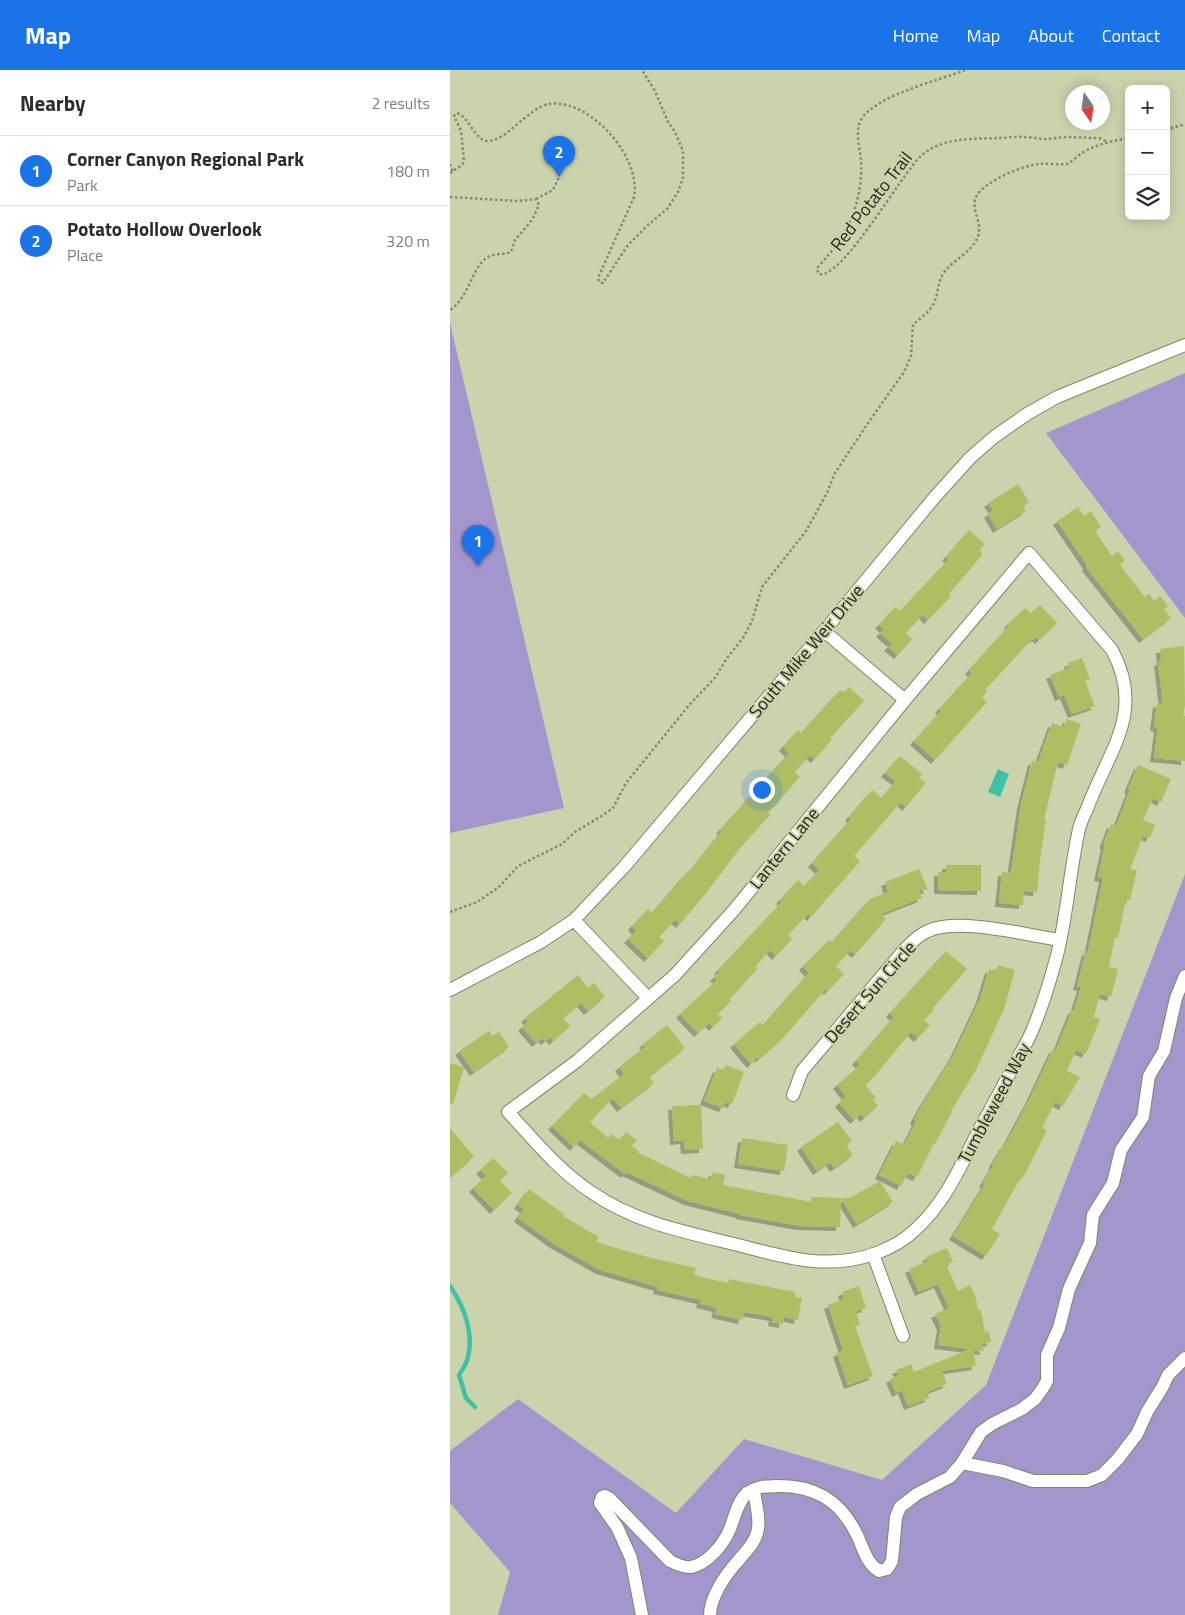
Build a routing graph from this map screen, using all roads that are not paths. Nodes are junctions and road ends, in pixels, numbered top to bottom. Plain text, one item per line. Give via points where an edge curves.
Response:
1 (1185, 345) edge
2 (1029, 553) joint
3 (824, 631) junction
4 (905, 700) junction
5 (574, 920) junction
6 (1060, 940) junction
7 (1185, 976) edge
8 (450, 990) edge
9 (648, 998) junction
10 (793, 1095) dead end
11 (508, 1112) joint
12 (873, 1254) junction
13 (903, 1336) dead end
14 (1185, 1358) edge
15 (962, 1463) junction
16 (754, 1490) junction
17 (642, 1615) edge
18 (710, 1615) edge

1 - 3 street, South Mike Weir Drive via 1057,397 994,437 934,498
2 - 4 street, Lantern Lane
2 - 6 street, Tumbleweed Way via 1112,650 1120,665 1127,696 1121,732 1078,832
3 - 4 street
3 - 5 street, South Mike Weir Drive via 624,867
4 - 9 street, Lantern Lane via 734,910 675,975
5 - 8 street, South Mike Weir Drive via 541,942
5 - 9 street
6 - 10 street, Desert Sun Circle via 968,926 927,931 904,950 802,1071
6 - 12 street, Tumbleweed Way via 1032,1032 946,1193 915,1230
7 - 15 street via 1176,998 1164,1052 1149,1076 1144,1118 1121,1150 1113,1183 1093,1215 1090,1243 1069,1289 1060,1328 1047,1355 1044,1388 1022,1409 981,1432
9 - 11 street, Lantern Lane via 577,1061
11 - 12 street, Tumbleweed Way via 549,1156 590,1192 656,1225 815,1262 844,1261
12 - 13 street
14 - 15 street via 1168,1375 1137,1434 1102,1475 1087,1481 1033,1481
15 - 16 street via 950,1477 900,1506 892,1561 887,1569 879,1571 872,1566 845,1516 822,1494 783,1486
16 - 17 street via 744,1497 721,1544 710,1556 691,1567 670,1561 609,1498 602,1497 600,1503 617,1527 632,1558
16 - 18 street via 758,1529 754,1541 731,1568 717,1592

